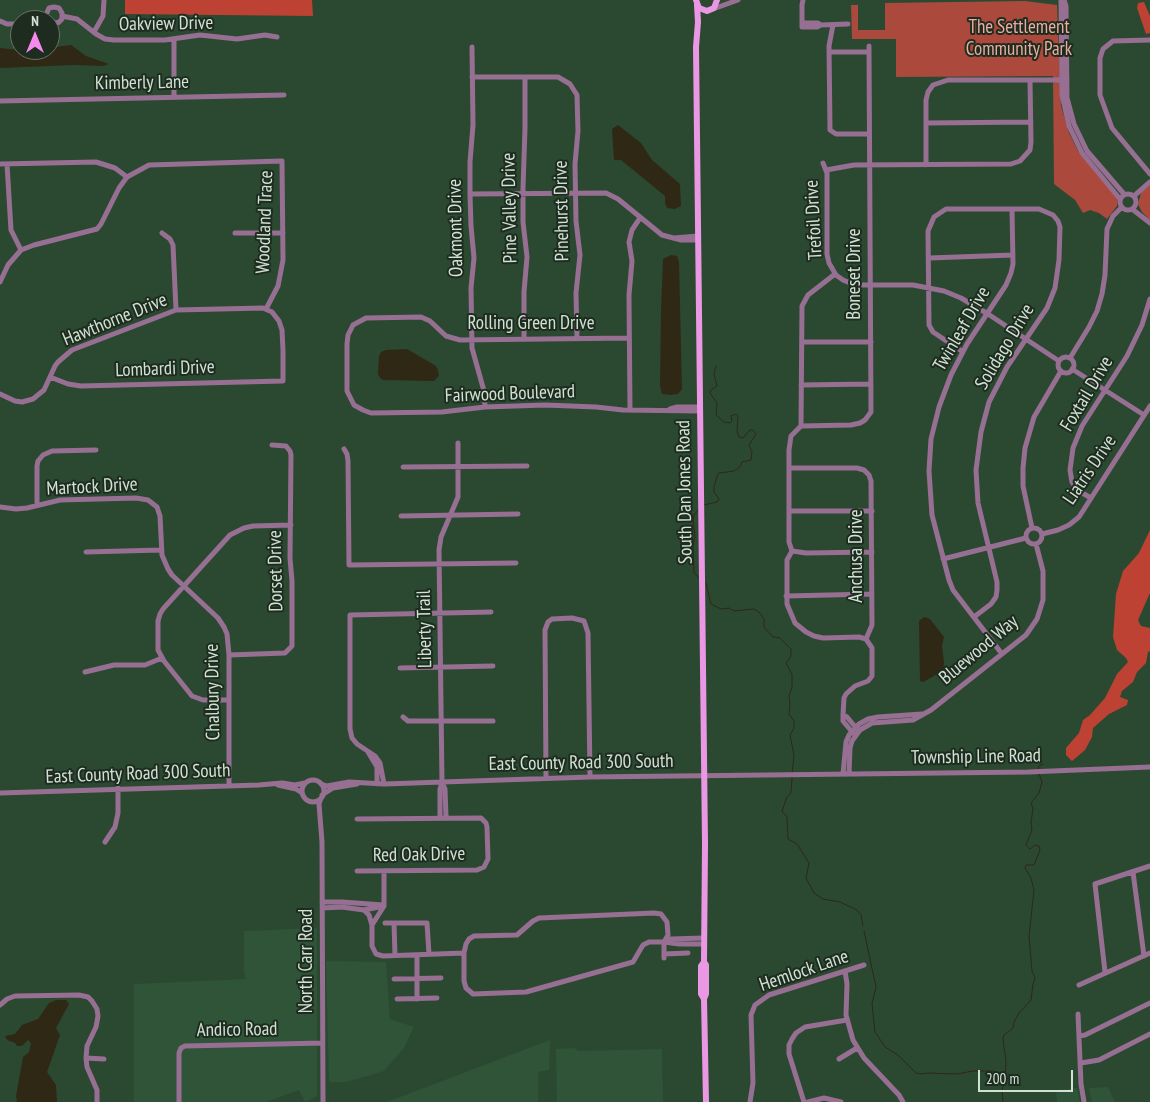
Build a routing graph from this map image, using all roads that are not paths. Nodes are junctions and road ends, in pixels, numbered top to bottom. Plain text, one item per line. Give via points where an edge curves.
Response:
1 (54, 0) edge
2 (104, 0) edge
3 (717, 0) edge
4 (738, 0) edge
5 (803, 0) edge
6 (1062, 0) edge
7 (728, 1) edge
8 (696, 3) edge
9 (54, 6) junction
10 (712, 9) junction
11 (47, 10) edge
12 (62, 16) junction
13 (60, 20) edge
14 (698, 22) junction
15 (848, 24) dead end
16 (833, 25) junction
17 (94, 32) junction
18 (277, 37) dead end
19 (174, 39) junction
20 (1150, 40) edge
21 (472, 47) dead end
22 (829, 52) junction
23 (472, 77) junction
24 (525, 77) junction
25 (1030, 80) junction
26 (1064, 80) junction
27 (284, 95) dead end
28 (174, 97) junction
29 (0, 101) edge
30 (1031, 122) junction
31 (926, 123) junction
32 (869, 134) junction
33 (823, 163) dead end
34 (0, 164) edge
35 (7, 164) junction
36 (869, 165) junction
37 (926, 165) junction
38 (826, 170) junction
39 (1150, 174) edge
40 (127, 176) junction
41 (1150, 182) edge
42 (523, 193) junction
43 (575, 193) junction
44 (470, 194) junction
45 (1122, 196) junction
46 (1134, 196) junction
47 (1122, 208) junction
48 (1132, 208) junction
49 (1012, 209) junction
50 (640, 218) junction
51 (1150, 223) edge
52 (162, 233) dead end
53 (235, 233) dead end
54 (283, 233) junction
55 (698, 238) junction
56 (22, 250) junction
57 (1013, 255) junction
58 (929, 258) junction
59 (835, 274) junction
60 (0, 282) edge
61 (870, 285) junction
62 (929, 288) junction
63 (1150, 299) edge
64 (266, 309) junction
65 (176, 310) junction
66 (988, 314) junction
67 (629, 338) junction
68 (577, 339) junction
69 (1026, 339) junction
70 (472, 340) junction
71 (524, 340) junction
72 (802, 342) junction
73 (871, 342) junction
74 (963, 352) junction
75 (1070, 358) junction
76 (1059, 361) junction
77 (1072, 369) junction
78 (1061, 371) junction
79 (50, 377) junction
80 (802, 384) junction
81 (871, 384) junction
82 (1105, 390) junction
83 (0, 394) edge
84 (354, 405) joint
85 (1150, 406) edge
86 (485, 407) junction
87 (700, 409) junction
88 (630, 410) junction
89 (1144, 415) junction
90 (801, 426) junction
91 (458, 443) dead end
92 (272, 445) dead end
93 (344, 449) dead end
94 (96, 450) dead end
95 (458, 466) junction
96 (527, 466) dead end
97 (403, 467) dead end
98 (789, 468) junction
99 (1091, 498) junction
100 (37, 505) junction
101 (155, 505) joint
102 (0, 507) edge
103 (789, 511) junction
104 (872, 511) junction
105 (518, 514) dead end
106 (451, 515) junction
107 (402, 516) dead end
108 (291, 525) junction
109 (1032, 528) junction
110 (1042, 534) junction
111 (1026, 538) junction
112 (1036, 544) junction
113 (988, 548) junction
114 (161, 550) junction
115 (792, 551) junction
116 (86, 552) dead end
117 (872, 552) junction
118 (943, 559) junction
119 (516, 563) dead end
120 (439, 564) junction
121 (185, 584) junction
122 (872, 594) junction
123 (786, 596) junction
124 (491, 612) dead end
125 (440, 614) junction
126 (974, 617) junction
127 (866, 639) junction
128 (1002, 654) junction
129 (229, 656) junction
130 (162, 658) junction
131 (493, 666) dead end
132 (441, 667) junction
133 (400, 668) dead end
134 (85, 672) dead end
135 (229, 700) junction
136 (403, 717) dead end
137 (493, 720) dead end
138 (441, 721) junction
139 (856, 731) junction
140 (368, 752) junction
141 (846, 756) junction
142 (1150, 767) edge
143 (803, 774) joint
144 (843, 774) junction
145 (850, 774) junction
146 (704, 776) junction
147 (590, 777) junction
148 (546, 778) junction
149 (442, 782) junction
150 (305, 783) junction
151 (278, 784) junction
152 (321, 784) junction
153 (360, 784) junction
154 (377, 784) junction
155 (384, 784) junction
156 (229, 786) junction
157 (118, 788) junction
158 (0, 793) edge
159 (302, 793) junction
160 (322, 797) junction
161 (308, 801) junction
162 (443, 817) junction
163 (356, 819) dead end
164 (321, 820) junction
165 (105, 842) dead end
166 (1150, 866) edge
167 (358, 871) dead end
168 (384, 871) junction
169 (1133, 872) junction
170 (322, 905) junction
171 (384, 906) junction
172 (364, 910) junction
173 (394, 922) junction
174 (385, 923) dead end
175 (372, 925) junction
176 (704, 941) junction
177 (664, 942) junction
178 (464, 953) junction
179 (688, 953) dead end
180 (1150, 953) edge
181 (429, 954) junction
182 (417, 955) junction
183 (395, 956) junction
184 (1144, 956) junction
185 (864, 965) dead end
186 (845, 971) junction
187 (1105, 972) junction
188 (417, 978) junction
189 (442, 978) dead end
190 (394, 979) dead end
191 (1079, 984) dead end
192 (437, 998) dead end
193 (397, 999) dead end
194 (417, 999) junction
195 (1150, 1003) edge
196 (0, 1005) edge
197 (1078, 1014) dead end
198 (847, 1020) junction
199 (1150, 1034) edge
200 (1079, 1036) junction
201 (324, 1043) junction
202 (857, 1048) junction
203 (86, 1058) junction
204 (839, 1058) dead end
205 (104, 1059) dead end
206 (1081, 1063) junction
207 (97, 1102) edge
208 (179, 1102) edge
209 (323, 1102) edge
210 (706, 1102) edge
211 (750, 1102) edge
212 (804, 1102) edge
213 (808, 1102) edge
214 (841, 1102) edge
215 (903, 1102) edge
216 (1084, 1102) edge

1 - 9 street
2 - 17 street via 103,16
3 - 10 main road
4 - 7 street
5 - 16 street via 804,24 818,27
6 - 26 street via 1066,6
7 - 10 street
8 - 10 main road via 704,11
8 - 14 main road, South Dan Jones Road
9 - 11 street
9 - 12 street via 61,10
10 - 14 main road
12 - 13 street
12 - 17 street, Oakview Drive via 77,19
14 - 55 main road, South Dan Jones Road
15 - 16 street
16 - 22 street
17 - 19 street, Oakview Drive via 114,40
18 - 19 street, Oakview Drive via 237,39 200,35
19 - 28 street
20 - 39 street via 1113,41 1103,49 1100,95 1112,128
21 - 23 street, Oakmont Drive
22 - 32 street via 832,132
22 - 32 street, Boneset Drive via 868,49
23 - 24 street
23 - 44 street, Oakmont Drive
24 - 42 street, Pine Valley Drive
24 - 43 street, Pinehurst Drive via 558,77 570,84 576,95
25 - 26 street
25 - 30 street
25 - 31 street via 948,80 934,85 926,100
26 - 45 street via 1080,138
27 - 28 street, Kimberly Lane
28 - 29 street, Kimberly Lane
30 - 31 street
30 - 37 street via 1030,150 1020,161 1011,164
31 - 37 street
32 - 36 street, Boneset Drive
33 - 38 street, Trefoil Drive
34 - 35 street
35 - 40 street via 96,162
35 - 56 street via 10,228
36 - 37 street
36 - 38 street
36 - 61 street, Boneset Drive
38 - 59 street, Trefoil Drive via 827,254
40 - 54 street, Woodland Trace via 159,163 282,161
40 - 56 street via 97,229
41 - 46 street
42 - 43 street
42 - 44 street
42 - 71 street, Pine Valley Drive via 527,257
43 - 50 street via 611,194
43 - 68 street, Pinehurst Drive via 580,255 576,294
44 - 70 street, Oakmont Drive via 474,258
45 - 46 street via 1129,193
45 - 47 street
46 - 48 street via 1136,201
47 - 48 street
47 - 75 street via 1113,216 1107,230 1106,275 1097,310
48 - 51 street
49 - 57 street, Twinleaf Drive
49 - 58 street, Solidago Drive via 946,210 939,213 928,231
49 - 69 street, Solidago Drive via 1046,211 1058,220 1060,227 1055,288 1047,308
50 - 55 street via 658,233 671,238
50 - 67 street via 630,236
52 - 65 street via 173,245
53 - 54 street
54 - 64 street, Woodland Trace via 280,278
55 - 87 main road, South Dan Jones Road
56 - 60 street via 8,265
57 - 58 street
57 - 66 street, Twinleaf Drive via 1006,285
58 - 62 street
59 - 61 street via 852,284
59 - 72 street via 803,302
61 - 62 street
61 - 73 street, Boneset Drive
62 - 66 street via 961,298
62 - 74 street via 929,324 933,332
63 - 82 street, Foxtail Drive via 1128,356
64 - 65 street, Hawthorne Drive
64 - 79 street, Lombardi Drive via 272,312 280,325 283,381 81,386
65 - 79 street, Hawthorne Drive via 72,350 58,362
66 - 69 street
66 - 74 street, Twinleaf Drive
67 - 68 street, Rolling Green Drive
67 - 88 street
68 - 71 street, Rolling Green Drive
69 - 76 street
69 - 113 street, Solidago Drive via 989,402 981,432 976,486
70 - 71 street, Rolling Green Drive
70 - 84 street, Rolling Green Drive via 450,338 421,317 363,319 353,326 346,344 347,391
70 - 86 street, Oakmont Drive
72 - 73 street
72 - 80 street
73 - 81 street, Boneset Drive
74 - 118 street, Twinleaf Drive via 939,407 931,439 930,499
75 - 76 street
75 - 77 street via 1074,364
76 - 78 street
77 - 78 street
77 - 82 street
78 - 109 street via 1034,417 1025,448 1023,486
79 - 83 street, Hawthorne Drive via 41,392 29,400 15,401
80 - 81 street
80 - 90 street
81 - 90 street, Boneset Drive via 871,412 865,420 851,425
82 - 89 street
82 - 99 street, Foxtail Drive via 1082,426 1071,459 1072,482 1077,490
84 - 86 street, Fairwood Boulevard via 376,413
85 - 89 street, Liatris Drive
86 - 88 street, Fairwood Boulevard via 562,405
87 - 88 street, Fairwood Boulevard
87 - 146 main road, South Dan Jones Road
89 - 99 street, Liatris Drive
90 - 98 street via 789,442
91 - 95 street, Liberty Trail
92 - 108 street, Dorset Drive via 286,446 290,451
93 - 120 street via 348,462 349,565
94 - 100 street via 52,451 41,457 37,466
95 - 96 street
95 - 97 street
95 - 106 street, Liberty Trail via 458,497
98 - 103 street
98 - 104 street, Anchusa Drive via 864,470 871,481
99 - 110 street, Liatris Drive via 1079,517 1058,530
100 - 101 street, Martock Drive via 60,500 136,498
100 - 102 street, Martock Drive via 16,509
101 - 114 street, Chalbury Drive via 160,516
103 - 104 street
103 - 115 street
104 - 117 street, Anchusa Drive
105 - 106 street
106 - 107 street
106 - 120 street, Liberty Trail via 440,541
108 - 121 street via 253,526 234,533
108 - 129 street, Dorset Drive via 292,646 285,653
109 - 110 street
109 - 111 street via 1026,532
110 - 112 street
111 - 112 street via 1029,543
111 - 113 street
112 - 128 street, Bluewood Way via 1044,582 1037,620 1026,635
113 - 118 street
113 - 126 street, Solidago Drive via 997,582 996,598
114 - 116 street
114 - 121 street, Chalbury Drive via 168,569
115 - 117 street
115 - 123 street via 787,560
117 - 122 street, Anchusa Drive
118 - 126 street, Twinleaf Drive via 953,590
119 - 120 street
120 - 125 street, Liberty Trail
121 - 129 street, Chalbury Drive via 221,622 229,642
121 - 130 street via 160,614 158,650
122 - 123 street
122 - 127 street, Anchusa Drive via 872,625
123 - 127 street via 791,616 806,632 822,638
124 - 125 street
125 - 132 street, Liberty Trail
125 - 140 street via 350,615 350,730 354,741
126 - 128 street, Twinleaf Drive
127 - 139 street via 872,648 872,676 855,686 844,698 843,715
128 - 139 street, Bluewood Way via 925,713 868,719
129 - 135 street, Chalbury Drive
130 - 134 street via 145,665 114,665
130 - 135 street via 192,696 203,700
131 - 132 street
132 - 133 street
132 - 138 street, Liberty Trail
135 - 156 street, Chalbury Drive
136 - 138 street via 408,721
137 - 138 street
138 - 149 street, Liberty Trail
139 - 141 street via 846,742
140 - 154 street via 377,767
140 - 155 street via 380,763
141 - 144 street
141 - 145 street
142 - 145 street, Township Line Road
143 - 144 street, Township Line Road
143 - 146 street, East County Road 300 South
144 - 145 street, Township Line Road
146 - 147 street, East County Road 300 South
146 - 176 main road, South Dan Jones Road
147 - 148 street, East County Road 300 South
147 - 148 street via 588,630 582,620 567,618 551,620 545,630
148 - 149 street, East County Road 300 South
149 - 155 street, East County Road 300 South
149 - 162 street, Liberty Trail
150 - 151 street, East County Road 300 South
150 - 152 street via 314,780
150 - 159 street
151 - 156 street, East County Road 300 South
151 - 159 street, East County Road 300 South
152 - 153 street, East County Road 300 South
152 - 160 street
153 - 154 street, East County Road 300 South
153 - 160 street, East County Road 300 South via 333,788
154 - 155 street, East County Road 300 South
156 - 157 street, East County Road 300 South
157 - 158 street, East County Road 300 South
157 - 165 street via 115,827
159 - 161 street
160 - 161 street
160 - 164 street, North Carr Road via 319,804
161 - 164 street
162 - 163 street, Red Oak Drive
162 - 168 street, Red Oak Drive via 484,820 488,859 484,867 477,870
164 - 170 street, North Carr Road
166 - 169 street
167 - 168 street, Red Oak Drive
168 - 171 street
169 - 184 street
169 - 187 street via 1095,884
170 - 171 street via 342,902
170 - 172 street
170 - 201 street, North Carr Road
171 - 172 street
171 - 175 street
172 - 175 street
173 - 174 street
173 - 181 street via 427,923
173 - 183 street
175 - 183 street via 373,950 380,956
176 - 177 street
176 - 210 main road, South Dan Jones Road via 701,994 704,998
177 - 178 street via 668,935 667,922 661,914 539,918 517,935 474,936 466,944
177 - 178 street via 643,945 633,962 526,992 473,994 464,982
177 - 179 street via 664,956
178 - 181 street
180 - 184 street
181 - 182 street
182 - 183 street
182 - 188 street
184 - 187 street
185 - 186 street, Hemlock Lane
186 - 198 street
186 - 211 street, Hemlock Lane via 769,995 755,1005 751,1015 753,1082
187 - 191 street
188 - 189 street
188 - 190 street
188 - 194 street
192 - 194 street
193 - 194 street
195 - 200 street
196 - 203 street via 15,996 76,994 88,997 98,1016
197 - 200 street
198 - 202 street
198 - 212 street via 805,1027 792,1039 789,1054
199 - 206 street via 1099,1060
200 - 206 street
201 - 208 street, Andico Road via 182,1048
201 - 209 street, North Carr Road
202 - 204 street
202 - 215 street
203 - 205 street
203 - 207 street via 97,1090
206 - 216 street
213 - 214 street via 824,1098

